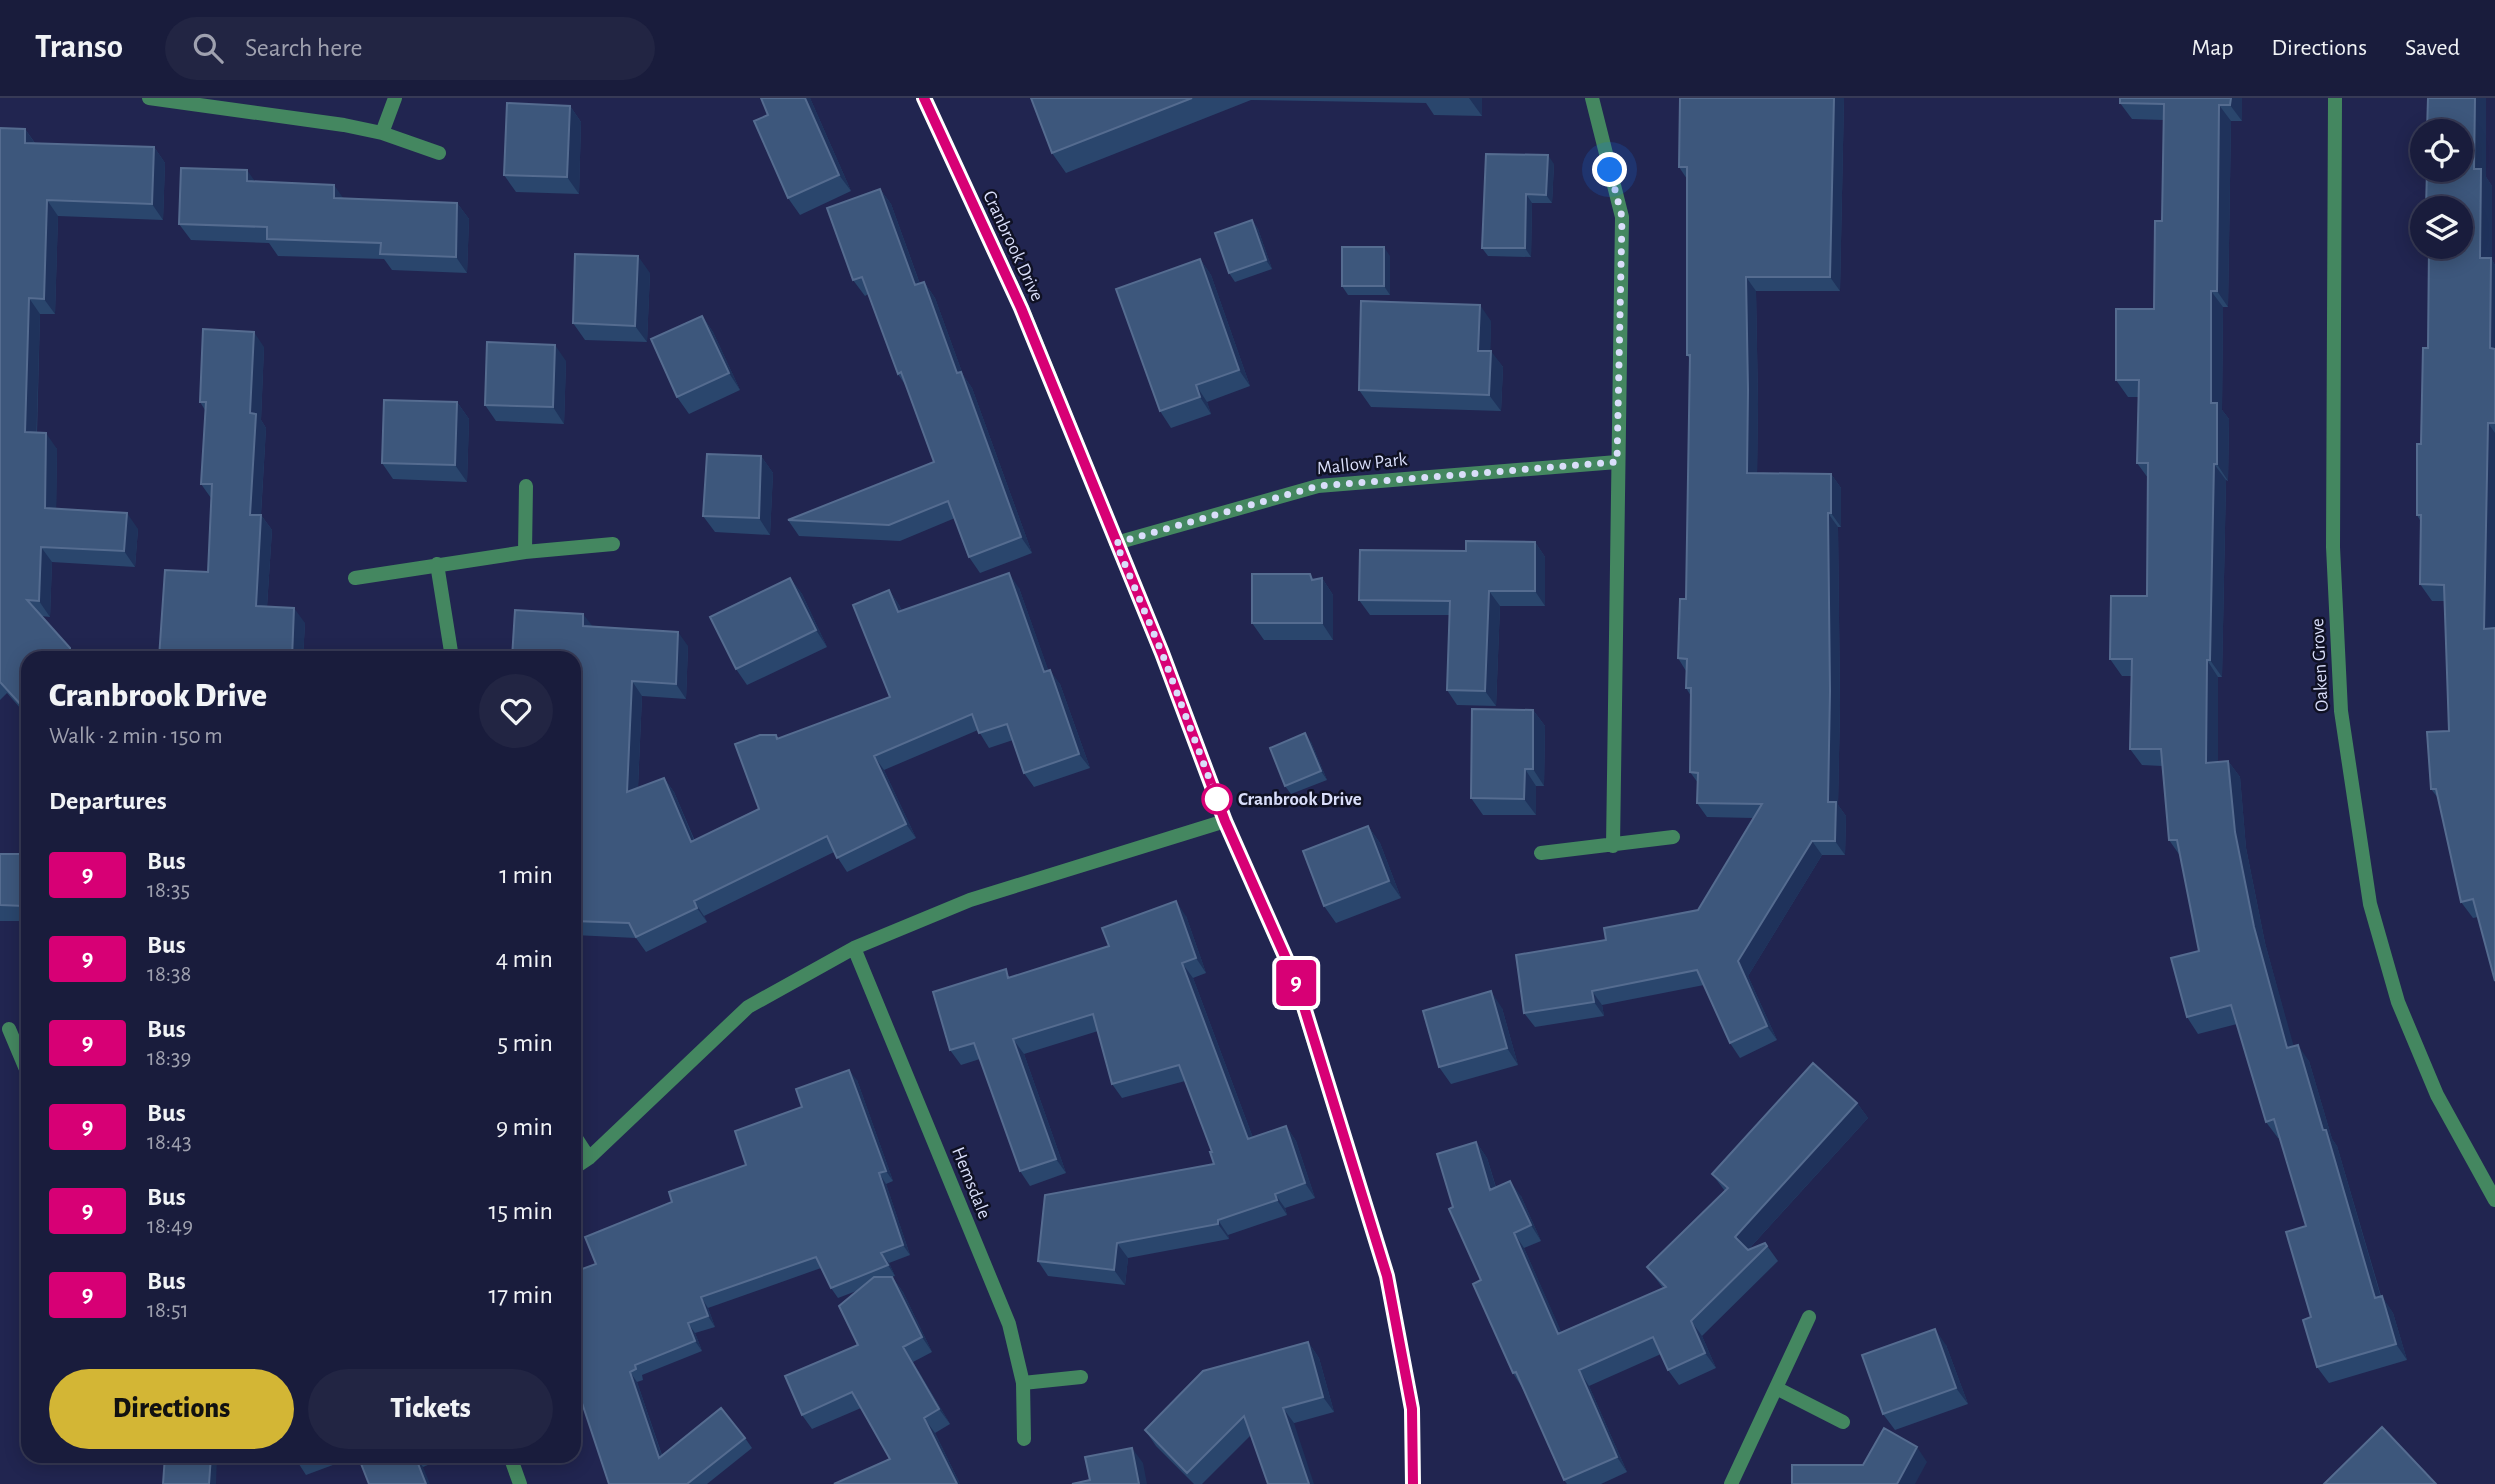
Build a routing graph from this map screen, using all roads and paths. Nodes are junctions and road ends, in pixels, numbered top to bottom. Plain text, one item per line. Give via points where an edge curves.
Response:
1 (149, 98) edge
2 (395, 98) edge
3 (924, 98) edge
4 (1592, 98) edge
5 (2335, 98) edge
6 (382, 133) junction
7 (439, 153) dead end
8 (1617, 462) junction
9 (526, 486) dead end
10 (1116, 543) junction
11 (613, 544) dead end
12 (525, 552) junction
13 (438, 564) junction
14 (355, 578) dead end
15 (451, 651) edge
16 (1225, 821) junction
17 (1673, 837) dead end
18 (1613, 846) junction
19 (1541, 853) dead end
20 (854, 948) junction
21 (9, 1029) dead end
22 (21, 1057) edge
23 (581, 1146) edge
24 (589, 1158) junction
25 (581, 1163) edge
26 (2495, 1200) edge
27 (1810, 1317) dead end
28 (1082, 1377) dead end
29 (1023, 1383) junction
30 (1776, 1388) junction
31 (1843, 1422) dead end
32 (1024, 1439) dead end
33 (512, 1463) edge
34 (520, 1484) edge
35 (1413, 1484) edge
36 (1731, 1484) edge

1 - 6 street
2 - 6 street
3 - 10 street, Cranbrook Drive via 1021,308
4 - 8 street via 1622,217
5 - 26 street, Oaken Grove via 2333,547 2341,711 2370,904 2398,1002 2437,1095
6 - 7 street
8 - 10 street, Mallow Park via 1318,486
8 - 18 street
9 - 12 street
10 - 16 street, Cranbrook Drive
11 - 12 street
12 - 13 street
13 - 14 street
13 - 15 street
16 - 20 street via 970,900
16 - 35 street, Cranbrook Drive via 1296,981 1387,1276 1412,1409
17 - 18 street
18 - 19 street
20 - 24 street via 748,1007
20 - 29 street, Hemsdale via 1009,1324
21 - 22 street
23 - 24 street
24 - 25 street
27 - 30 street
28 - 29 street
29 - 32 street, Hemsdale
30 - 31 street
30 - 36 street
33 - 34 street

